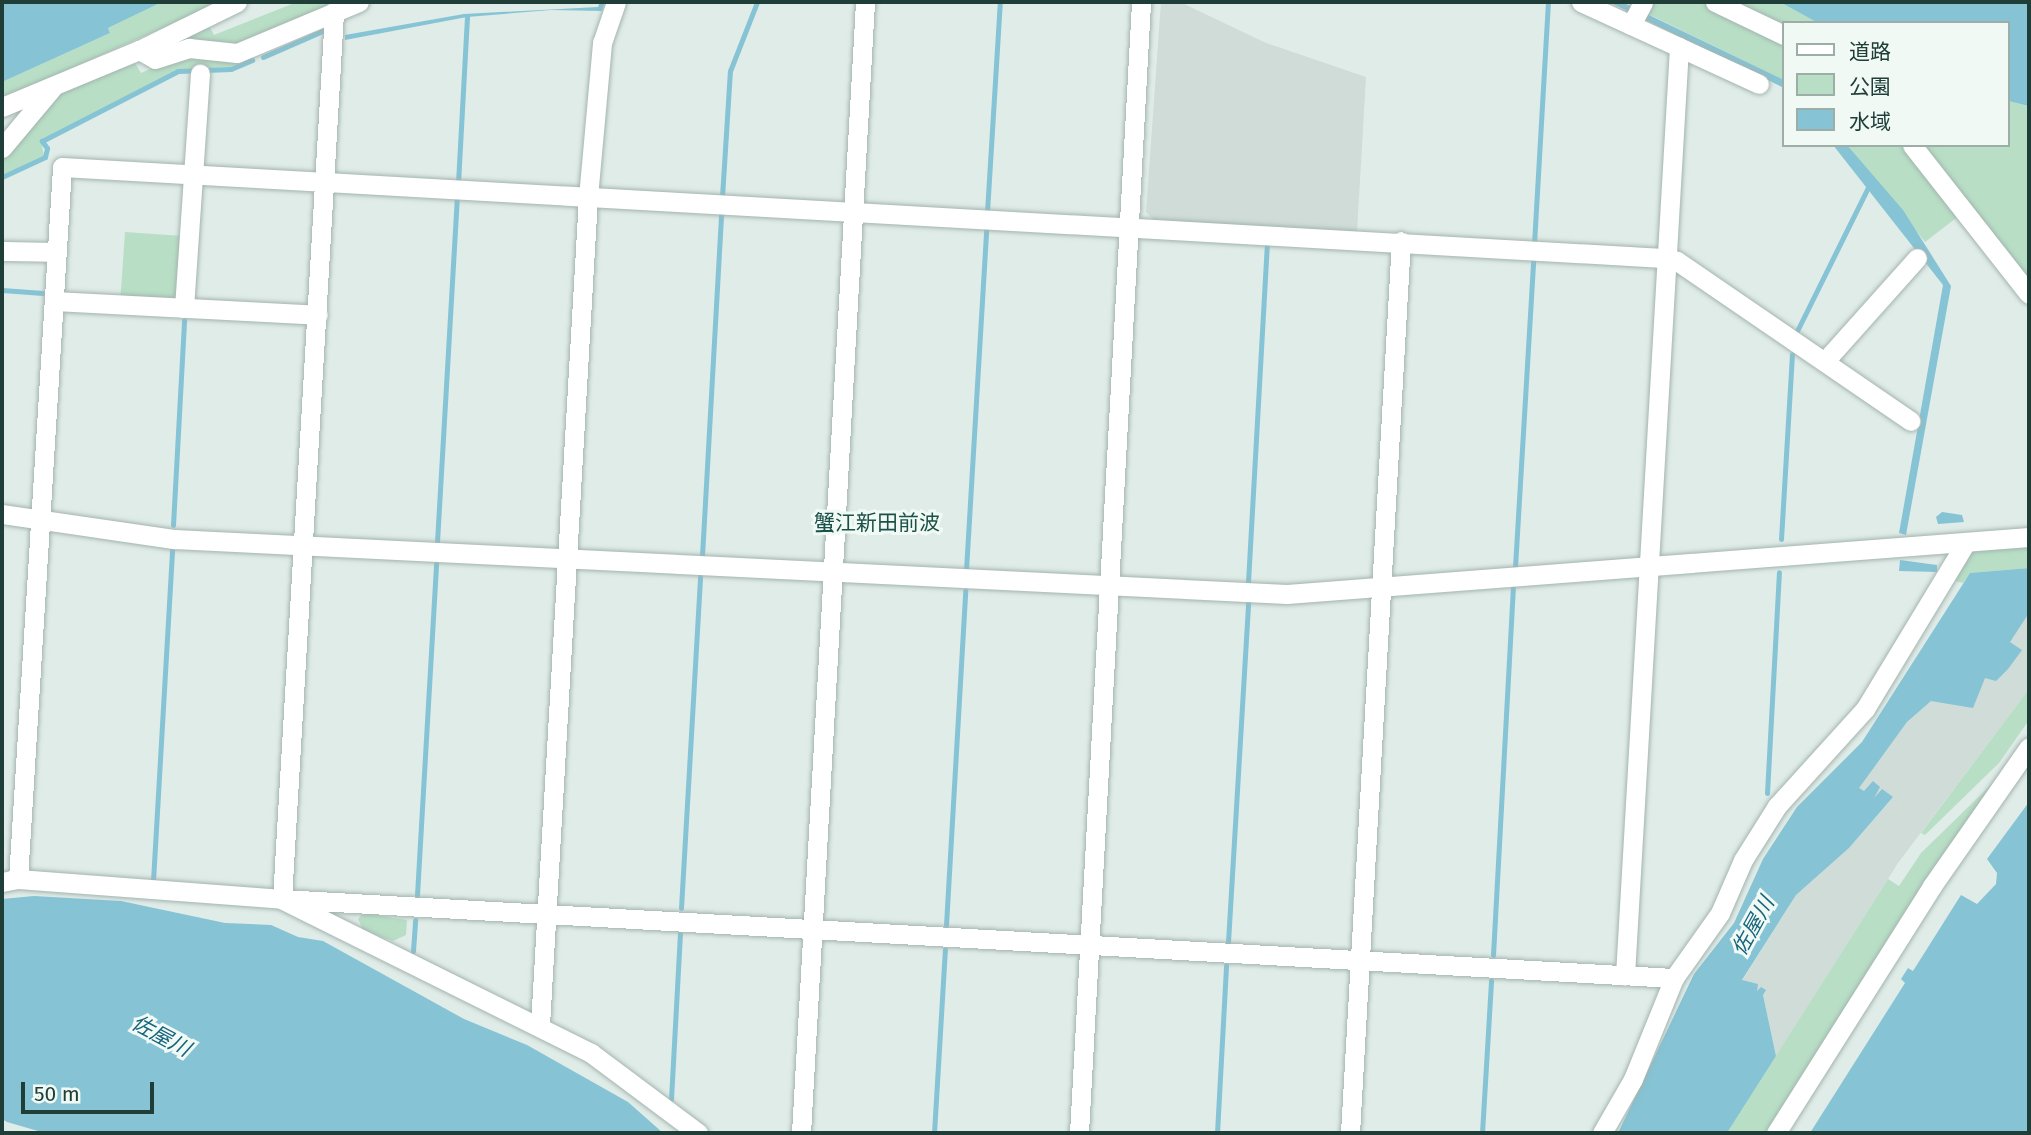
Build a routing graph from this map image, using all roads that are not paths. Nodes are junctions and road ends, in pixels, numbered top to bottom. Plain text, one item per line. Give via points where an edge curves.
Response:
1 (237, 2) edge
2 (359, 2) edge
3 (616, 2) edge
4 (865, 2) edge
5 (1142, 2) edge
6 (1581, 2) edge
7 (1715, 2) edge
8 (334, 12) junction
9 (1637, 13) edge
10 (1783, 35) edge
11 (1679, 47) junction
12 (139, 50) junction
13 (200, 74) dead end
14 (1759, 84) dead end
15 (54, 85) junction
16 (2, 107) edge
17 (1914, 147) edge
18 (2, 148) edge
19 (193, 174) junction
20 (327, 181) junction
21 (587, 197) junction
22 (853, 212) junction
23 (1130, 226) junction
24 (1401, 241) junction
25 (2, 251) edge
26 (57, 252) junction
27 (1667, 258) junction
28 (1917, 258) dead end
29 (2029, 294) edge
30 (54, 301) junction
31 (184, 308) junction
32 (318, 315) junction
33 (1825, 361) junction
34 (1911, 421) dead end
35 (2, 514) edge
36 (38, 519) junction
37 (2029, 537) edge
38 (1966, 542) junction
39 (304, 545) junction
40 (567, 558) junction
41 (1649, 565) junction
42 (832, 571) junction
43 (1109, 585) junction
44 (1381, 588) junction
45 (2029, 747) edge
46 (10, 881) edge
47 (282, 899) junction
48 (547, 912) junction
49 (812, 928) junction
50 (1088, 945) junction
51 (1360, 959) junction
52 (1625, 975) junction
53 (1674, 978) junction
54 (540, 1026) junction
55 (698, 1133) edge
56 (801, 1133) edge
57 (1079, 1133) edge
58 (1350, 1133) edge
59 (1602, 1133) edge
60 (1776, 1133) edge

1 - 12 street
2 - 8 street
3 - 21 street via 602,43
4 - 22 street
5 - 23 street
6 - 9 street
7 - 10 street
8 - 12 street via 237,53 189,48 155,59
8 - 20 street
9 - 11 street
11 - 14 street
11 - 27 street
12 - 15 street
13 - 19 street
15 - 16 street
15 - 18 street
17 - 29 street
19 - 20 street
19 - 26 street via 62,167
19 - 31 street
20 - 21 street
20 - 32 street
21 - 22 street
21 - 40 street
22 - 23 street
22 - 42 street
23 - 24 street
23 - 43 street
24 - 27 street
24 - 44 street
25 - 26 street
26 - 30 street
27 - 33 street
27 - 41 street
28 - 33 street
30 - 31 street
30 - 36 street
31 - 32 street
32 - 39 street
33 - 34 street
35 - 36 street
36 - 39 street via 174,539
36 - 46 street
37 - 38 street
38 - 41 street
38 - 53 street via 1865,709 1777,806 1743,860 1720,913
39 - 40 street
39 - 47 street
40 - 42 street
40 - 48 street
41 - 44 street
41 - 52 street
42 - 43 street
42 - 49 street
43 - 44 street via 1287,594
43 - 50 street
44 - 51 street
45 - 60 street via 1931,886
46 - 47 street
47 - 48 street
47 - 54 street
48 - 49 street
48 - 54 street
49 - 50 street
49 - 56 street
50 - 51 street
50 - 57 street
51 - 52 street
51 - 58 street
52 - 53 street
53 - 59 street via 1633,1079
54 - 55 street via 625,1076

